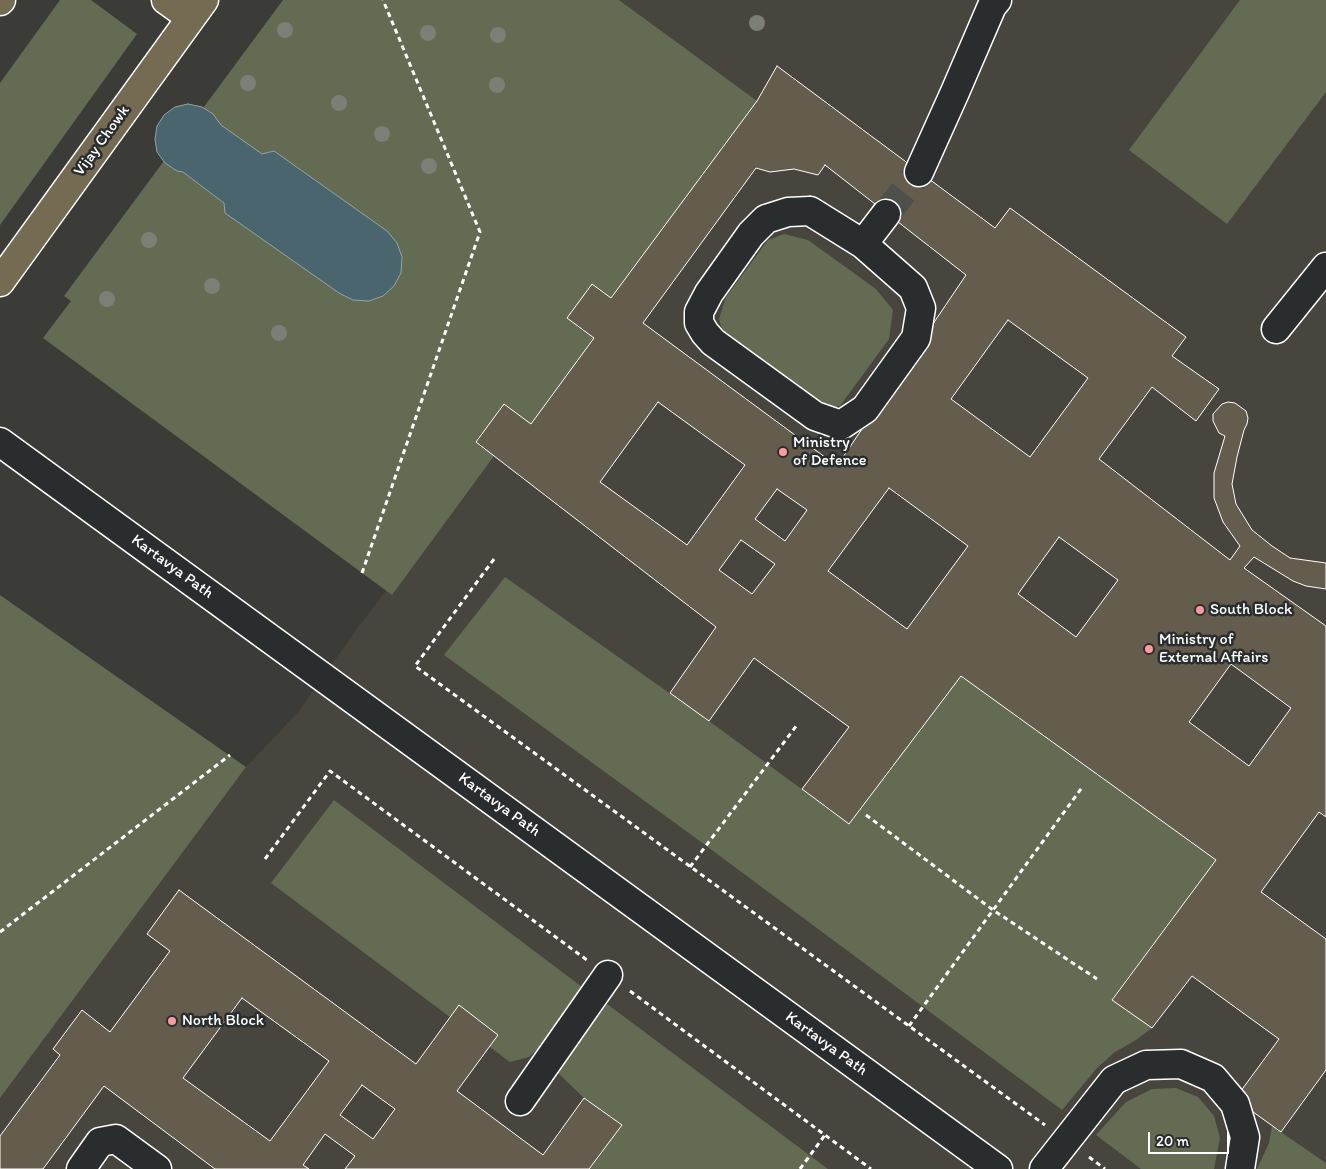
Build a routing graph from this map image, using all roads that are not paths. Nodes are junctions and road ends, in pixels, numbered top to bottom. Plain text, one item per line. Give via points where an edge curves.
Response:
1 (166, 0) edge
2 (995, 3) edge
3 (197, 9) edge
4 (919, 172) tunnel mouth
5 (886, 214) tunnel mouth
6 (863, 244) junction
7 (1326, 267) edge
8 (0, 282) edge
9 (1276, 329) dead end
10 (0, 442) edge
11 (608, 976) road end
12 (520, 1101) dead end
13 (80, 1169) edge
14 (157, 1169) edge
15 (998, 1169) edge
16 (1044, 1169) edge
17 (1240, 1169) edge

1 - 3 main road
2 - 4 street
3 - 8 main road, Vijay Chowk
5 - 6 street
6 - 6 street via 810,211 788,212 766,219 751,234 699,312 699,323 713,342 815,416 841,425 865,409 916,338 921,308 913,288
7 - 9 street
10 - 15 street, Kartavya Path
11 - 12 street
13 - 14 street via 100,1142 116,1139
16 - 17 street via 1114,1080 1146,1065 1181,1064 1213,1078 1235,1104 1245,1137

